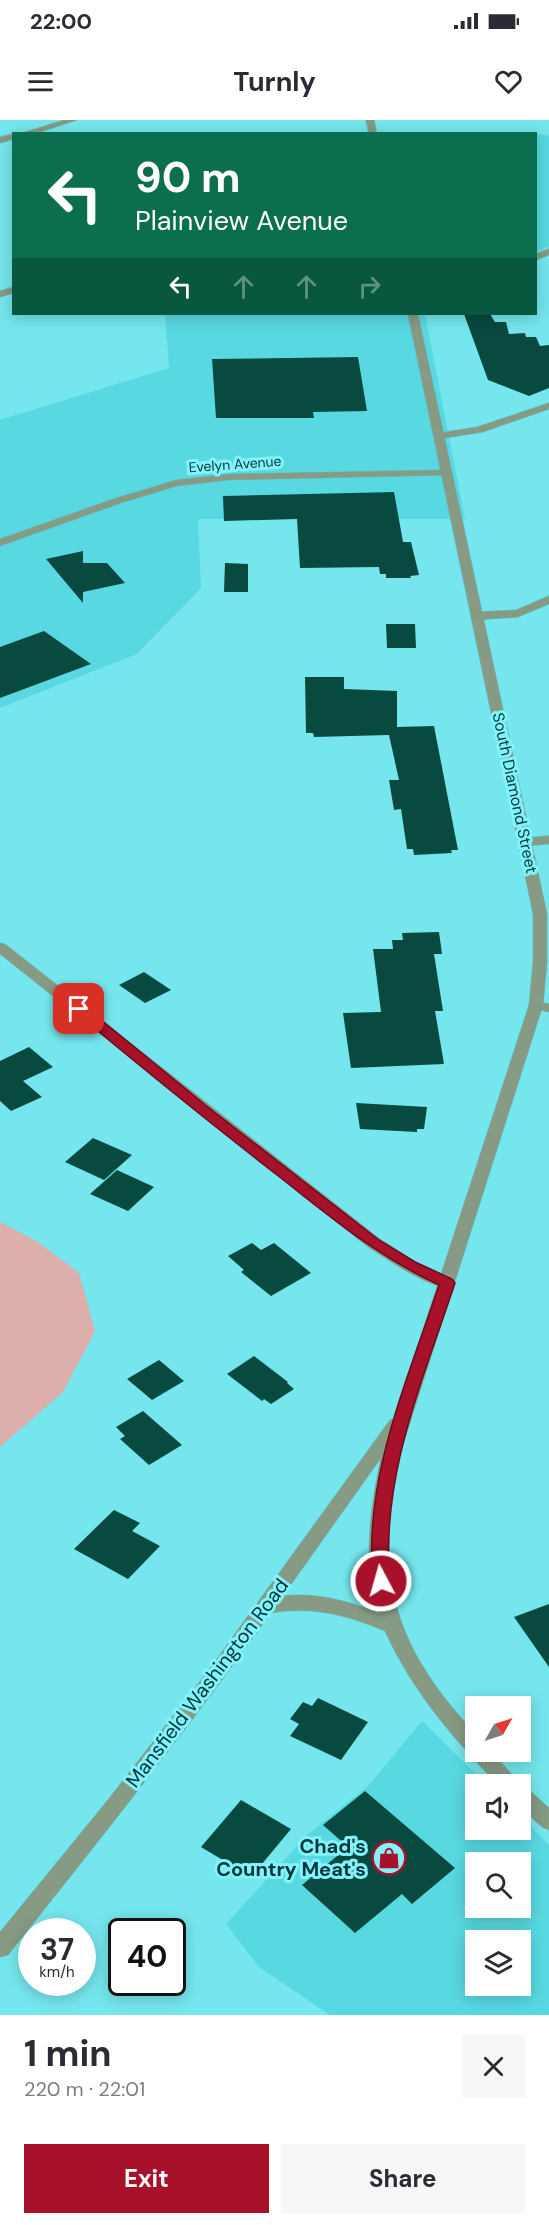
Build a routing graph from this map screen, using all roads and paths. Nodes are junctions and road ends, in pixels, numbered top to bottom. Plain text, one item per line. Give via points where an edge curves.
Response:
1 (73, 120) edge
2 (30, 132) edge
3 (413, 315) edge
4 (549, 406) edge
5 (439, 436) junction
6 (447, 473) junction
7 (0, 543) edge
8 (549, 600) edge
9 (476, 616) junction
10 (549, 840) edge
11 (526, 842) junction
12 (0, 947) edge
13 (542, 1006) edge
14 (447, 1283) junction
15 (405, 1412) junction
16 (267, 1606) junction
17 (393, 1626) junction
18 (465, 1736) edge
19 (489, 1762) edge
20 (500, 1774) edge
21 (531, 1804) edge
22 (549, 1821) edge
23 (0, 1948) edge

1 - 2 street
3 - 5 street, South Diamond Street
4 - 5 street via 479,430
5 - 6 street, South Diamond Street
6 - 7 street, Evelyn Avenue via 229,477 176,483
6 - 9 street, South Diamond Street
8 - 9 street via 518,613
9 - 11 street, South Diamond Street
10 - 11 street
11 - 13 street, South Diamond Street via 540,914
12 - 14 street via 374,1243
13 - 14 street, South Diamond Street
14 - 15 street, South Diamond Street
15 - 16 street, Mansfield Washington Road
15 - 17 street, South Diamond Street via 383,1493 378,1548 381,1581
16 - 17 street via 322,1601
16 - 23 street, Mansfield Washington Road via 114,1807
17 - 18 street, South Diamond Street via 416,1675
19 - 20 street
21 - 22 street

